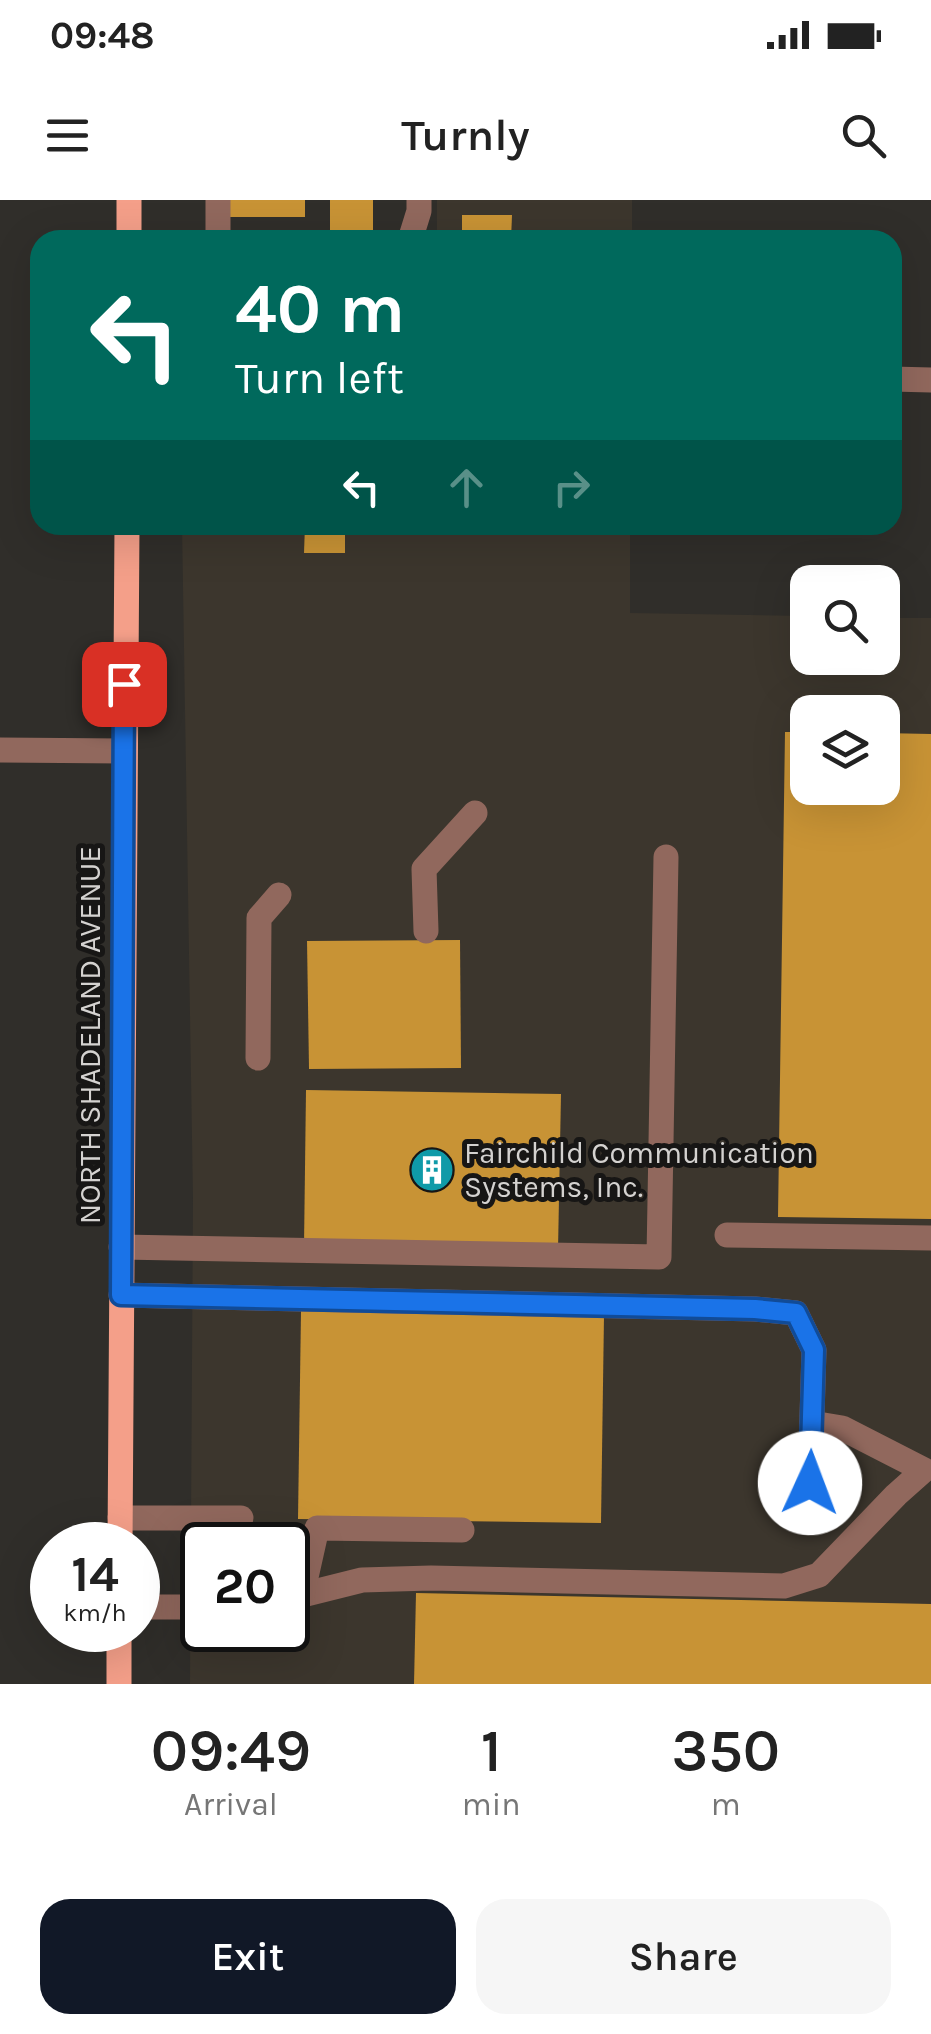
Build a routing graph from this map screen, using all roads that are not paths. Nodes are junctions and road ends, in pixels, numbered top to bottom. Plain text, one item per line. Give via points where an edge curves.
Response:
1 (129, 200) edge
2 (218, 200) edge
3 (419, 200) edge
4 (129, 230) edge
5 (218, 230) edge
6 (413, 230) edge
7 (902, 379) edge
8 (931, 380) edge
9 (126, 535) edge
10 (0, 750) edge
11 (123, 751) junction
12 (475, 813) dead end
13 (666, 857) dead end
14 (278, 896) dead end
15 (426, 930) dead end
16 (258, 1058) dead end
17 (727, 1236) dead end
18 (931, 1238) edge
19 (121, 1247) junction
20 (121, 1295) junction
21 (812, 1423) junction
22 (810, 1483) dead end
23 (120, 1518) junction
24 (241, 1518) dead end
25 (120, 1522) edge
26 (462, 1530) dead end
27 (310, 1550) edge
28 (310, 1593) edge
29 (119, 1652) edge
30 (118, 1684) edge

1 - 4 main road
2 - 5 street
3 - 6 street
7 - 8 street
9 - 11 main road, NORTH SHADELAND AVENUE
10 - 11 street
11 - 19 main road, NORTH SHADELAND AVENUE
12 - 15 street via 424,869
13 - 19 street via 659,1257
14 - 16 street via 258,918
17 - 18 street
19 - 20 main road, NORTH SHADELAND AVENUE
20 - 21 street via 796,1313 814,1350
20 - 23 main road, NORTH SHADELAND AVENUE
21 - 22 street
21 - 28 street via 842,1428 924,1470 819,1575 784,1586 362,1580
23 - 24 street
23 - 25 main road, NORTH SHADELAND AVENUE
26 - 27 street via 317,1528
29 - 30 main road

